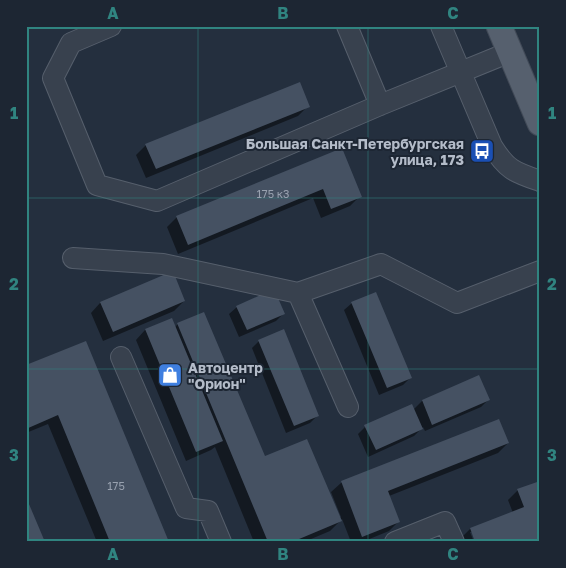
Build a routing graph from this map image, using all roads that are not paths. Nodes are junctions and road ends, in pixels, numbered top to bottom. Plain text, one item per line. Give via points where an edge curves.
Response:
1 (110, 26) edge
2 (347, 26) edge
3 (441, 26) edge
4 (499, 26) edge
5 (510, 52) junction
6 (460, 72) junction
7 (380, 105) junction
8 (540, 123) edge
9 (540, 181) edge
10 (73, 258) dead end
11 (540, 271) edge
12 (298, 293) junction
13 (120, 357) dead end
14 (348, 407) dead end
15 (221, 542) edge
16 (395, 542) edge
17 (454, 542) edge

1 - 7 lane via 71,43 52,78 97,185 156,201
2 - 7 lane
3 - 6 lane
4 - 5 main road
5 - 6 lane
5 - 8 main road
6 - 7 lane
6 - 9 lane via 501,160 514,172
10 - 12 lane via 162,264
11 - 12 lane via 457,303 381,264
12 - 14 lane
13 - 15 lane via 186,508 208,510
16 - 17 lane via 446,522

